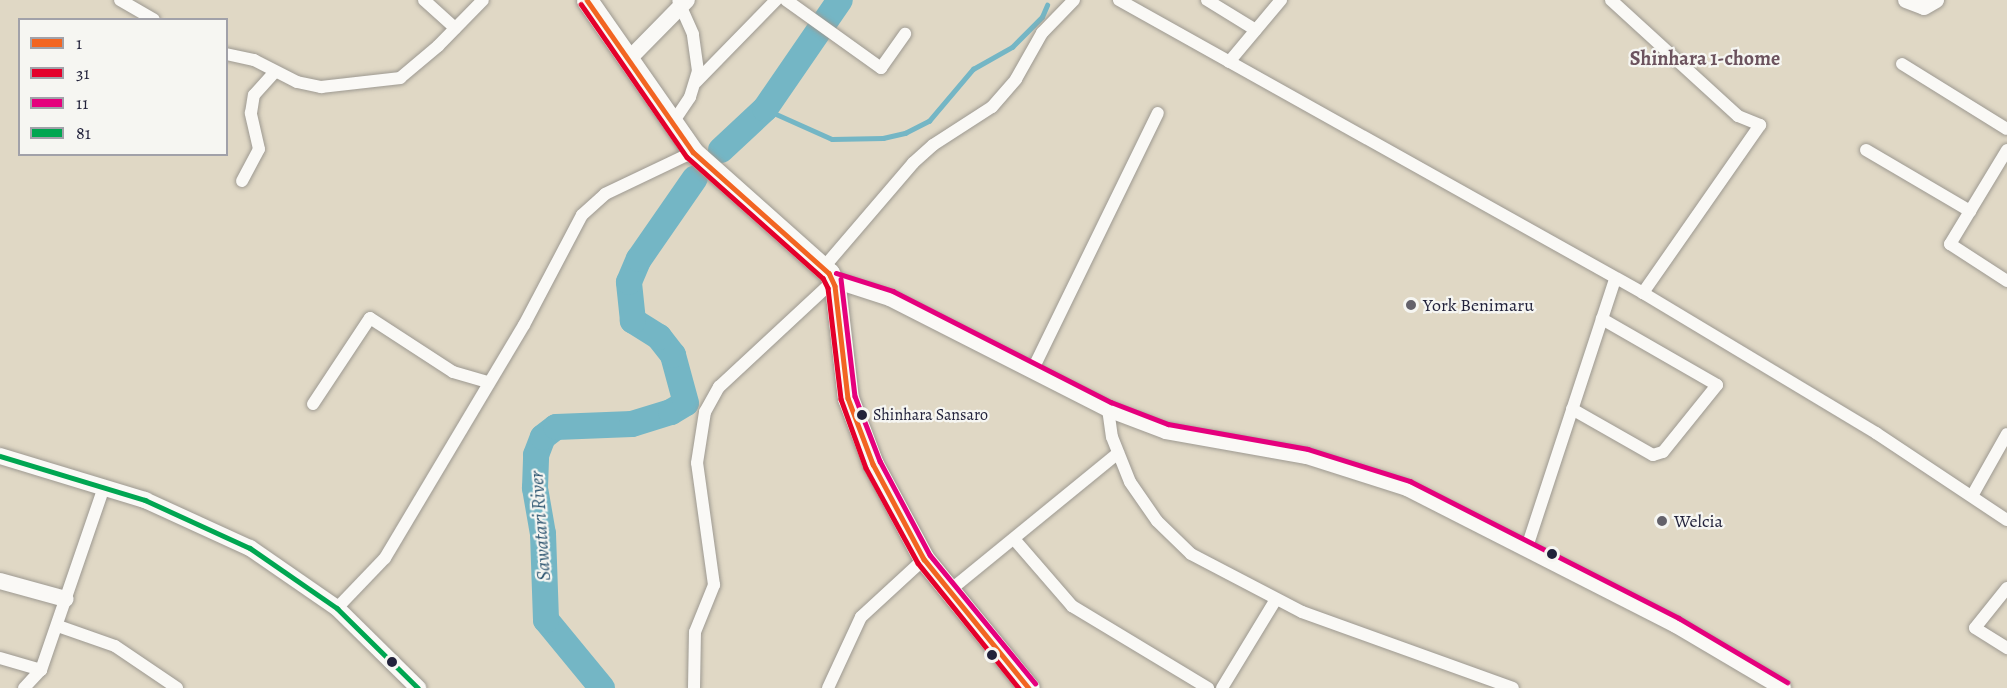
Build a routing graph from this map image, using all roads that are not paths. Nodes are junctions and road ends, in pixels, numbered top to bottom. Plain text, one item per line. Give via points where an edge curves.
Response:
1 (120, 0) edge
2 (424, 0) edge
3 (483, 0) edge
4 (587, 0) edge
5 (776, 0) edge
6 (786, 0) edge
7 (1074, 0) edge
8 (1119, 0) edge
9 (1207, 0) edge
10 (1281, 0) edge
11 (1611, 0) edge
12 (1906, 0) edge
13 (1936, 0) edge
14 (682, 2) edge
15 (151, 18) edge
16 (455, 28) junction
17 (1256, 30) junction
18 (905, 34) dead end
19 (228, 54) edge
20 (628, 60) junction
21 (1229, 62) junction
22 (1902, 64) dead end
23 (275, 72) junction
24 (696, 82) junction
25 (1158, 112) dead end
26 (672, 124) junction
27 (2007, 129) edge
28 (1866, 150) dead end
29 (2007, 150) edge
30 (693, 152) junction
31 (242, 181) dead end
32 (1970, 211) junction
33 (829, 273) junction
34 (1615, 279) junction
35 (2007, 280) edge
36 (1643, 293) junction
37 (1602, 319) junction
38 (1032, 371) junction
39 (487, 382) junction
40 (313, 404) dead end
41 (1108, 409) junction
42 (1572, 409) junction
43 (2007, 434) edge
44 (1118, 453) junction
45 (0, 456) edge
46 (104, 487) junction
47 (1972, 496) junction
48 (2007, 520) edge
49 (1014, 539) junction
50 (1527, 548) junction
51 (924, 559) junction
52 (0, 581) edge
53 (2007, 588) edge
54 (949, 591) junction
55 (66, 599) junction
56 (1275, 601) junction
57 (337, 608) junction
58 (58, 626) junction
59 (2007, 648) edge
60 (0, 658) edge
61 (41, 670) junction
62 (24, 688) edge
63 (177, 688) edge
64 (418, 688) edge
65 (694, 688) edge
66 (828, 688) edge
67 (1029, 688) edge
68 (1208, 688) edge
69 (1222, 688) edge
70 (1513, 688) edge
71 (1783, 688) edge

1 - 15 street
2 - 16 street
3 - 16 street
4 - 20 highway
5 - 24 street
6 - 18 street via 881,68
7 - 33 street via 1041,33 1016,79 992,107 933,145 913,164
8 - 21 street
9 - 17 street
10 - 17 street
11 - 36 street via 1738,116 1760,125
12 - 13 main road via 1924,7
14 - 20 main road
14 - 24 street via 698,59
16 - 23 street via 400,78 321,87
17 - 21 street
19 - 23 street via 254,60
20 - 26 highway
21 - 34 street
22 - 27 street
23 - 31 street via 254,95 251,113 259,148
24 - 26 street
25 - 38 street
26 - 30 highway
28 - 32 street
29 - 32 street
30 - 33 highway
30 - 39 street via 638,176 593,203 571,232 524,325
32 - 35 street via 1950,244
33 - 38 main road via 890,298
33 - 51 highway via 855,421 891,502
33 - 65 street via 719,387 705,412 697,463 714,585 695,632
34 - 36 street
34 - 37 street
36 - 47 street via 1876,433
37 - 42 street
37 - 42 street via 1717,385 1664,452 1653,455
38 - 41 main road
39 - 40 street via 453,372 370,318
39 - 57 street via 385,558
41 - 44 street
41 - 50 main road via 1166,431 1307,456 1371,474 1437,501
42 - 50 street
43 - 47 street
44 - 49 street
44 - 56 street via 1130,482 1172,538 1199,559
45 - 46 main road
46 - 55 street
46 - 57 main road via 227,535 288,571
47 - 48 street
49 - 54 street
49 - 68 street via 1071,606
50 - 71 main road via 1677,625
51 - 54 highway
51 - 66 street via 861,617
52 - 55 main road
53 - 59 street via 1975,628
54 - 67 highway
55 - 58 street
56 - 69 street
56 - 70 street
57 - 64 main road
58 - 61 street
58 - 63 street via 115,646
60 - 61 street
61 - 62 street

